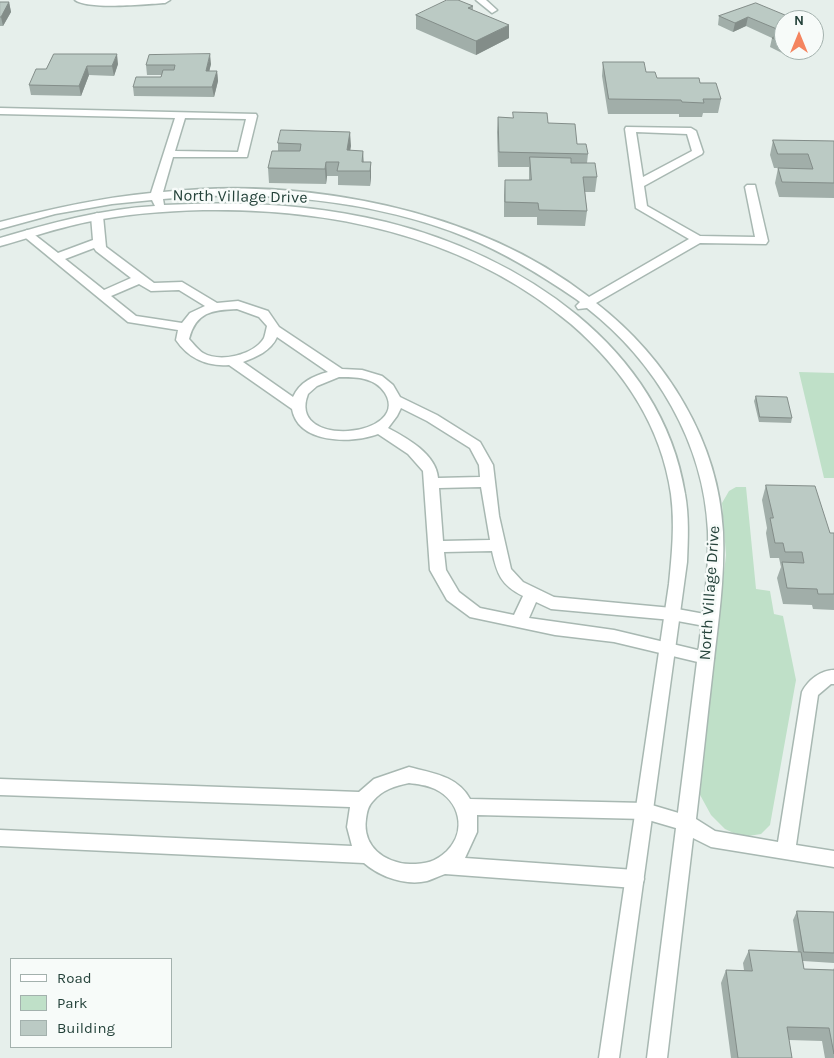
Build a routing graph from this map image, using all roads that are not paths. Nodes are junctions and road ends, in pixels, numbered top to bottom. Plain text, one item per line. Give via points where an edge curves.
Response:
1 (80, 0) edge
2 (165, 0) edge
3 (482, 0) edge
4 (492, 10) dead end
5 (0, 112) edge
6 (181, 114) junction
7 (169, 154) junction
8 (639, 184) junction
9 (751, 187) dead end
10 (158, 202) junction
11 (97, 216) junction
12 (0, 226) edge
13 (27, 234) junction
14 (698, 239) junction
15 (0, 242) edge
16 (98, 242) junction
17 (57, 258) junction
18 (139, 279) junction
19 (102, 295) junction
20 (589, 302) junction
21 (215, 308) junction
22 (569, 313) junction
23 (184, 327) junction
24 (274, 329) junction
25 (231, 360) junction
26 (339, 373) junction
27 (395, 400) junction
28 (299, 408) junction
29 (377, 428) junction
30 (487, 482) junction
31 (431, 483) junction
32 (498, 545) junction
33 (436, 548) junction
34 (532, 594) junction
35 (672, 614) junction
36 (710, 621) junction
37 (519, 622) junction
38 (666, 650) junction
39 (706, 658) junction
40 (834, 677) edge
41 (0, 787) edge
42 (363, 800) junction
43 (466, 807) junction
44 (645, 811) junction
45 (686, 823) junction
46 (0, 838) edge
47 (786, 852) junction
48 (368, 854) junction
49 (834, 860) edge
50 (444, 865) junction
51 (635, 879) junction
52 (609, 1058) edge
53 (657, 1058) edge

1 - 2 street via 111,3
3 - 4 street
5 - 6 street
6 - 7 street
6 - 7 street via 252,116 243,155
7 - 10 street
8 - 8 street via 698,152 691,131 630,129
8 - 14 street via 642,208
9 - 14 street via 762,241
10 - 11 street, North Village Drive
10 - 12 street, North Village Drive via 61,210
10 - 20 street, North Village Drive via 219,193 260,194 343,202 386,210 465,233 501,248 555,278
10 - 22 street, North Village Drive via 282,209 338,216 407,231 464,251 497,267 526,282
11 - 13 street, North Village Drive
11 - 16 street
13 - 15 street, North Village Drive
13 - 17 street
14 - 20 street
16 - 17 street
16 - 18 street via 100,248
17 - 19 street
18 - 19 street
18 - 21 street via 151,287 182,286
19 - 23 street via 132,319
20 - 22 street
20 - 36 street, North Village Drive via 640,348 659,372 694,435 706,472 715,524 716,554
21 - 23 street via 196,314
21 - 24 street via 238,305 252,308 271,320
22 - 35 street, North Village Drive via 617,359 653,412 664,437 680,521 680,561
23 - 25 street via 182,340 196,356
24 - 25 street via 266,347
24 - 26 street
25 - 28 street
26 - 27 street via 355,373 376,379 391,390
26 - 28 street via 312,383 302,392
27 - 29 street via 388,420
27 - 30 street via 475,445 486,465
28 - 29 street via 305,422 330,435 363,434
29 - 31 street via 411,447 423,459 430,471
30 - 31 street
30 - 32 street
31 - 33 street
32 - 33 street
32 - 34 street via 504,571 517,586
33 - 37 street via 438,570 453,596 476,614
34 - 35 street via 551,603
34 - 37 street
35 - 36 street
35 - 38 street, North Village Drive
36 - 39 street, North Village Drive
37 - 38 street via 614,636
38 - 39 street
38 - 44 street, North Village Drive
39 - 45 street, North Village Drive
40 - 47 street via 827,677 810,692
41 - 42 street
42 - 43 street via 390,778 408,774 443,782
42 - 48 street via 356,815 356,832
43 - 44 street
43 - 50 street via 469,823 466,839 458,854
44 - 45 street
44 - 51 street, North Village Drive
45 - 47 street via 711,839
45 - 53 street, North Village Drive
46 - 48 street
47 - 49 street
48 - 50 street via 390,870 409,874 427,872
50 - 51 street
51 - 52 street, North Village Drive

